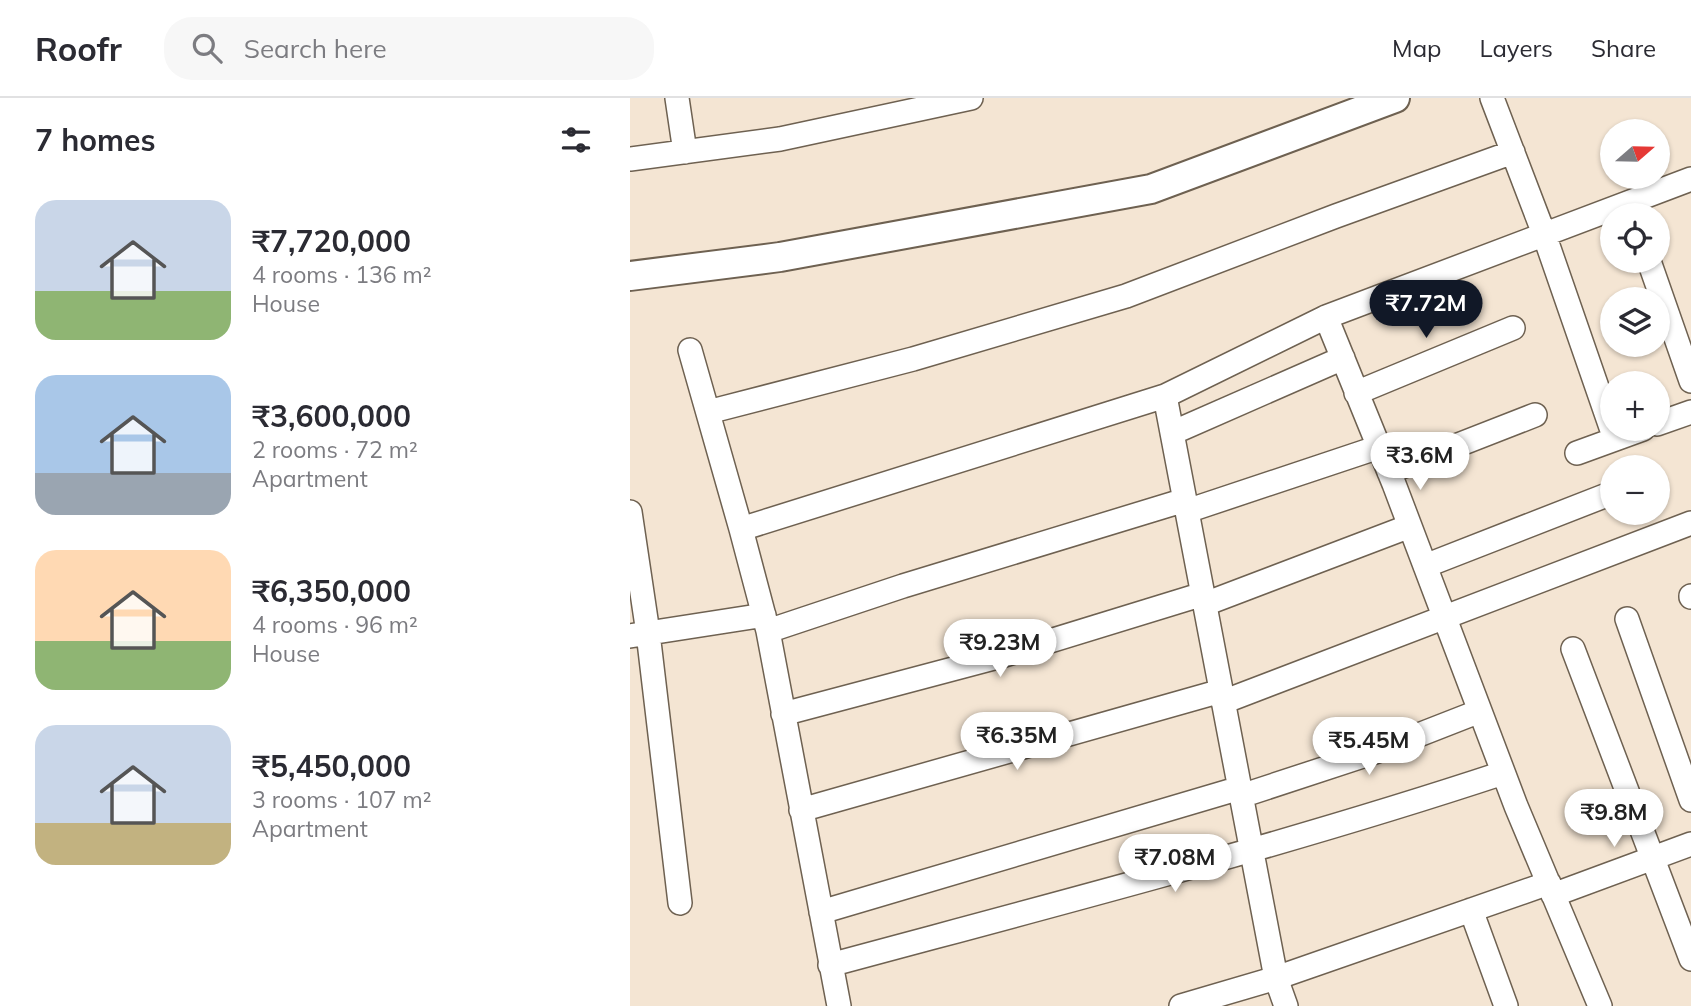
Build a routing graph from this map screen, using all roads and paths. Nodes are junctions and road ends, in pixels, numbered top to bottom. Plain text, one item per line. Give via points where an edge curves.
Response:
1 (677, 98) edge
2 (971, 98) edge
3 (1395, 98) edge
4 (1492, 98) edge
5 (912, 104) edge
6 (685, 152) junction
7 (1513, 152) junction
8 (630, 159) edge
9 (1691, 179) edge
10 (1644, 203) edge
11 (1600, 218) edge
12 (1544, 234) junction
13 (1653, 273) edge
14 (630, 276) edge
15 (1326, 317) junction
16 (1513, 327) dead end
17 (690, 351) dead end
18 (1343, 358) junction
19 (1691, 381) edge
20 (1356, 393) junction
21 (1600, 396) edge
22 (1165, 397) junction
23 (708, 412) junction
24 (1691, 412) edge
25 (1535, 415) dead end
26 (1670, 419) edge
27 (1172, 433) junction
28 (1610, 441) edge
29 (1379, 447) junction
30 (1577, 453) dead end
31 (1389, 472) junction
32 (1600, 498) edge
33 (1186, 505) junction
34 (630, 512) edge
35 (1691, 523) edge
36 (1410, 526) junction
37 (741, 529) junction
38 (1425, 566) junction
39 (1204, 599) junction
40 (1444, 616) junction
41 (1627, 619) dead end
42 (766, 623) junction
43 (639, 635) edge
44 (1573, 649) dead end
45 (1222, 697) junction
46 (1480, 711) junction
47 (783, 714) junction
48 (1503, 773) junction
49 (1240, 792) junction
50 (1691, 800) edge
51 (801, 810) junction
52 (1691, 844) edge
53 (1252, 851) junction
54 (1652, 858) junction
55 (1551, 889) junction
56 (680, 903) dead end
57 (1471, 911) junction
58 (821, 912) junction
59 (1691, 959) edge
60 (830, 965) junction
61 (1276, 978) junction
62 (839, 1006) edge
63 (1181, 1006) edge
64 (1286, 1006) edge
65 (1506, 1006) edge
66 (1600, 1006) edge

1 - 6 street
2 - 5 street
3 - 14 street via 1151,188 780,257
4 - 7 street
5 - 6 street via 780,139
6 - 8 street
7 - 12 street
7 - 23 street via 1126,296 913,359
9 - 10 street
11 - 12 street
12 - 15 street
12 - 21 street
13 - 19 street
15 - 18 street
15 - 22 street
16 - 20 street
17 - 23 street
18 - 20 street
18 - 27 street
20 - 29 street
22 - 27 street
22 - 37 street
23 - 37 street
24 - 26 street
25 - 31 street
27 - 33 street
28 - 30 street
29 - 31 street
29 - 33 street
31 - 36 street
32 - 38 street
33 - 39 street
33 - 42 street
34 - 43 street
35 - 40 street
36 - 38 street
36 - 39 street
37 - 42 street
38 - 40 street
39 - 45 street
39 - 47 street
40 - 45 street
40 - 46 street
41 - 50 street
42 - 43 street
42 - 47 street
43 - 56 street
44 - 54 street
45 - 49 street
45 - 51 street
46 - 48 street
46 - 49 street via 1376,752
47 - 51 street
48 - 53 street
48 - 55 street
49 - 53 street
49 - 58 street
51 - 58 street
52 - 54 street
53 - 60 street
53 - 61 street
54 - 55 street
54 - 59 street
55 - 57 street
55 - 66 street
57 - 61 street
57 - 65 street
58 - 60 street
60 - 62 street
61 - 63 street
61 - 64 street

